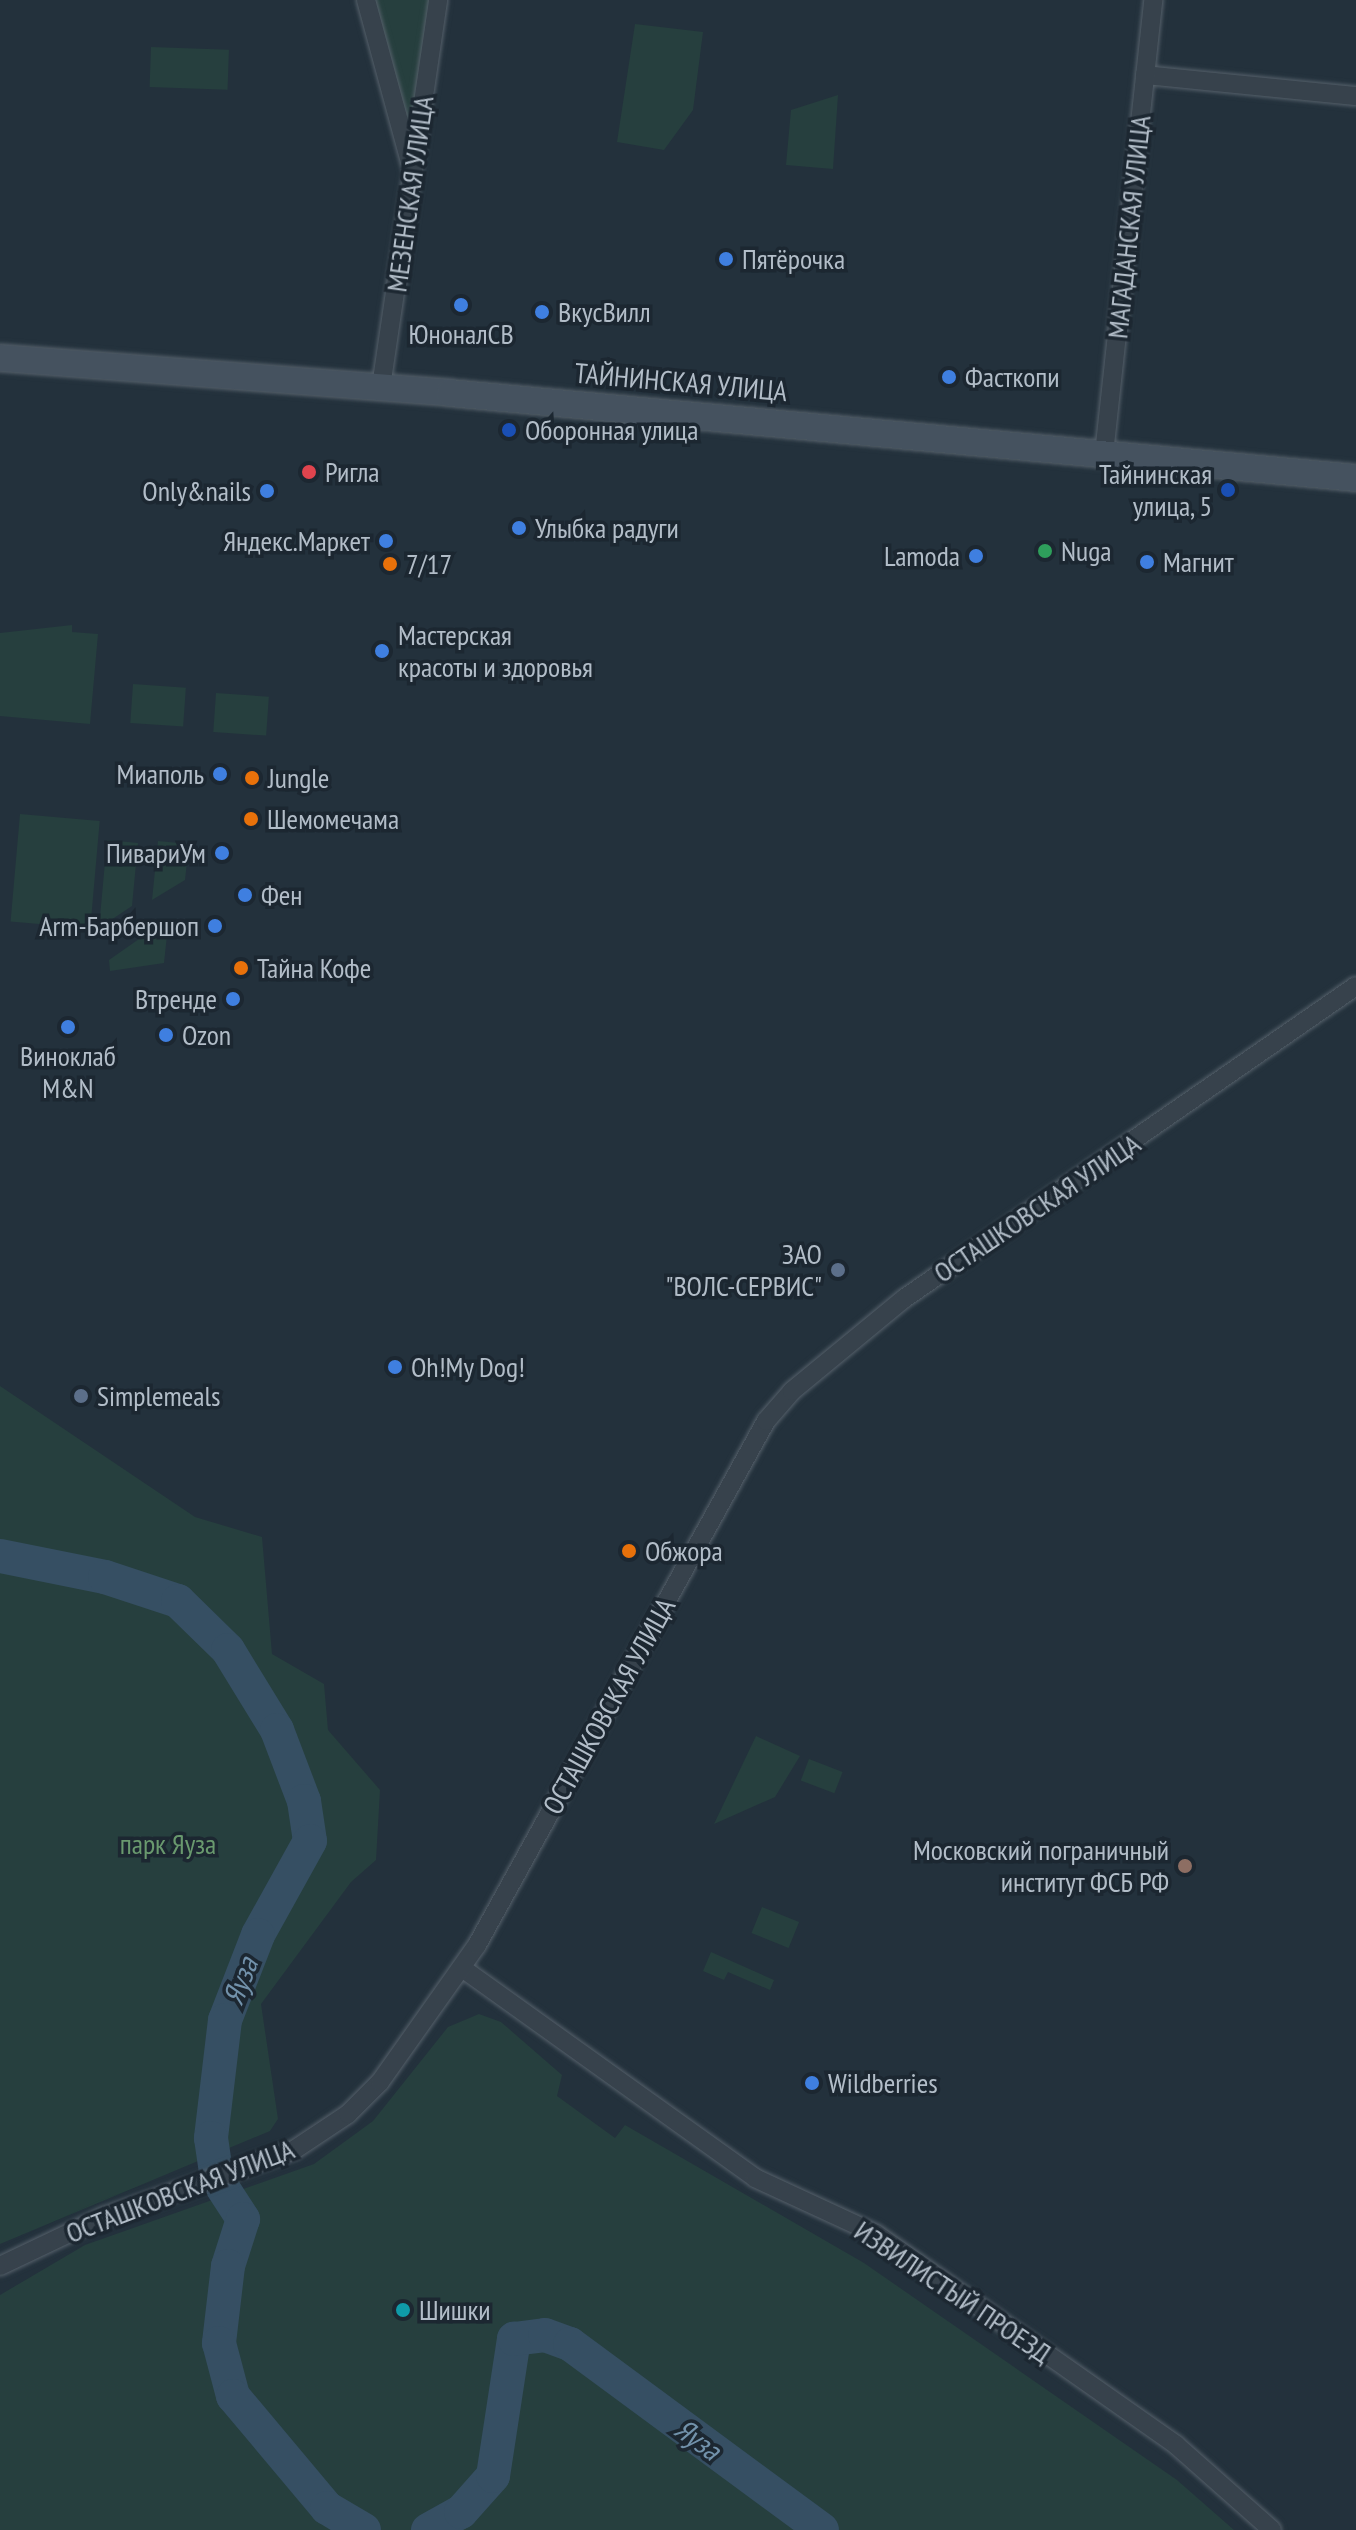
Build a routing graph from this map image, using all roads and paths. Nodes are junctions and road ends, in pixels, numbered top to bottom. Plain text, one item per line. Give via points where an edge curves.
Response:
1 (366, 0) edge
2 (438, 0) edge
3 (1153, 0) edge
4 (1145, 75) junction
5 (1356, 96) edge
6 (413, 172) junction
7 (0, 358) edge
8 (381, 387) junction
9 (1104, 454) junction
10 (1356, 478) edge
11 (1356, 986) edge
12 (462, 1968) junction
13 (0, 2266) edge
14 (1272, 2530) edge

1 - 6 street
2 - 6 street, МЕЗЕНСКАЯ УЛИЦА
3 - 4 street, МАГАДАНСКАЯ УЛИЦА
4 - 5 street
4 - 9 street, МАГАДАНСКАЯ УЛИЦА
6 - 8 street, МЕЗЕНСКАЯ УЛИЦА
7 - 8 main road, ТАЙНИНСКАЯ УЛИЦА
8 - 9 main road, ТАЙНИНСКАЯ УЛИЦА
9 - 10 main road, ТАЙНИНСКАЯ УЛИЦА
11 - 12 street, ОСТАШКОВСКАЯ УЛИЦА via 905,1298 792,1391 766,1421
12 - 13 street, ОСТАШКОВСКАЯ УЛИЦА via 359,2104 321,2135 273,2159 167,2192
12 - 14 street, ИЗВИЛИСТЫЙ ПРОЕЗД via 755,2178 902,2253 1176,2445

